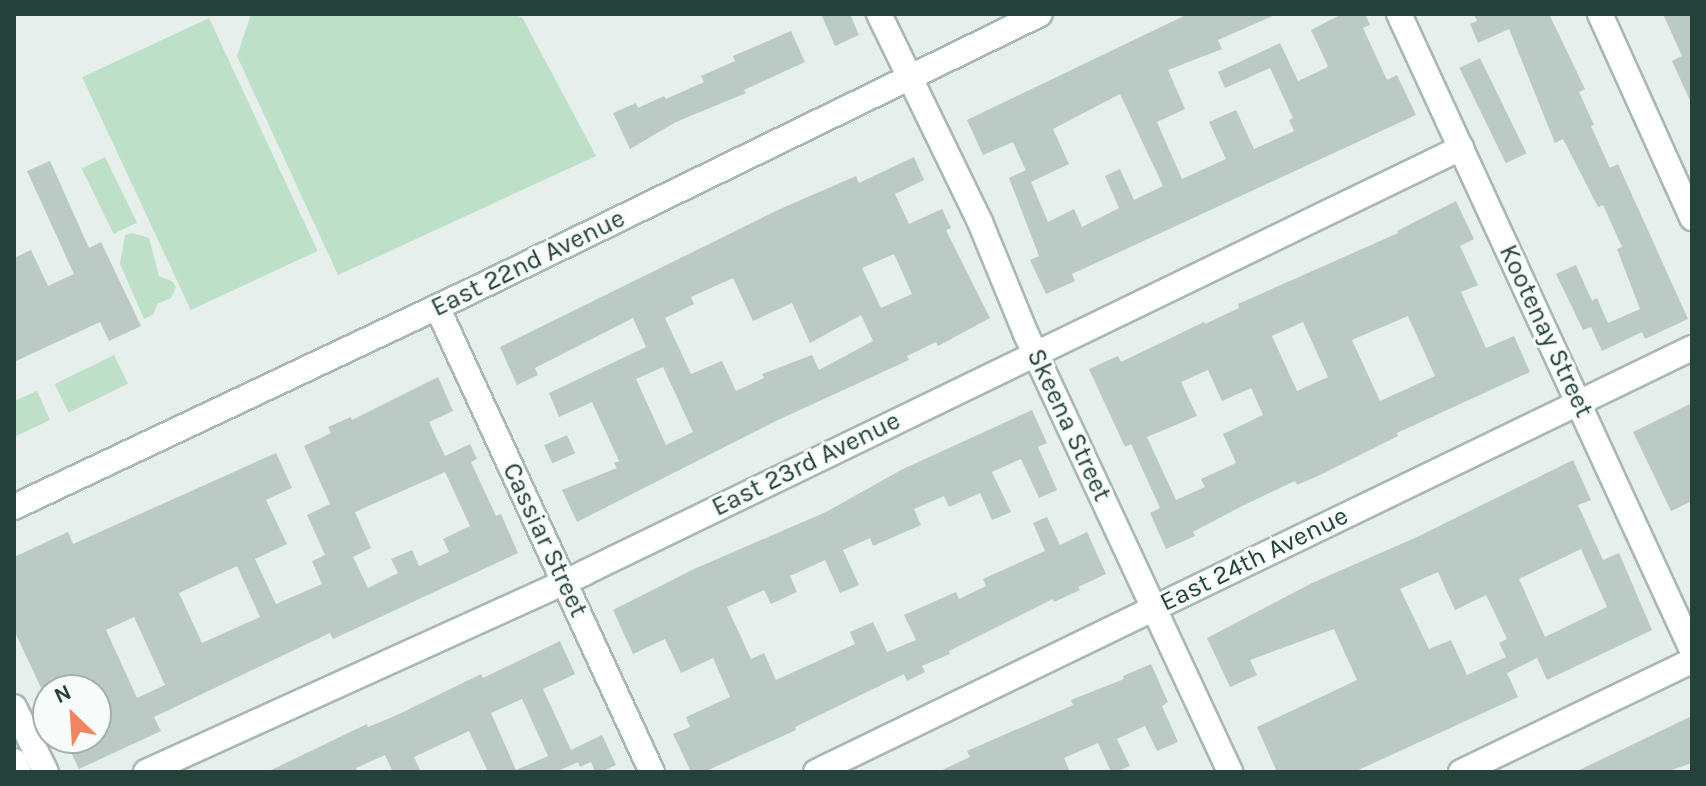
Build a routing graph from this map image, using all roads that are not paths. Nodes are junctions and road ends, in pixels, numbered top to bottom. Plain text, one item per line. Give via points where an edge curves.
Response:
1 (879, 14) edge
2 (1040, 14) edge
3 (1399, 14) edge
4 (1600, 14) edge
5 (909, 77) junction
6 (1461, 148) junction
7 (1692, 218) edge
8 (437, 307) junction
9 (1692, 348) edge
10 (1035, 352) junction
11 (1579, 402) junction
12 (14, 507) edge
13 (564, 581) junction
14 (1155, 607) junction
15 (1692, 650) edge
16 (1692, 661) edge
17 (14, 707) edge
18 (14, 761) edge
19 (19, 772) edge
20 (46, 772) edge
21 (146, 772) edge
22 (652, 772) edge
23 (816, 772) edge
24 (1230, 772) edge
25 (1461, 772) edge

1 - 5 street, Skeena Street
2 - 5 street, East 22nd Avenue
3 - 6 street, Kootenay Street
4 - 7 street
5 - 8 street, East 22nd Avenue
5 - 10 street, Skeena Street via 980,222
6 - 10 street, East 23rd Avenue
6 - 11 street, Kootenay Street
8 - 12 street, East 22nd Avenue
8 - 13 street, Cassiar Street
9 - 11 street, East 24th Avenue
10 - 13 street, East 23rd Avenue
10 - 14 street, Skeena Street
11 - 14 street, East 24th Avenue
11 - 15 street, Kootenay Street
13 - 21 street, East 23rd Avenue
13 - 22 street, Cassiar Street
14 - 23 street, East 24th Avenue
14 - 24 street, Skeena Street
16 - 25 street
17 - 20 street
18 - 19 street

